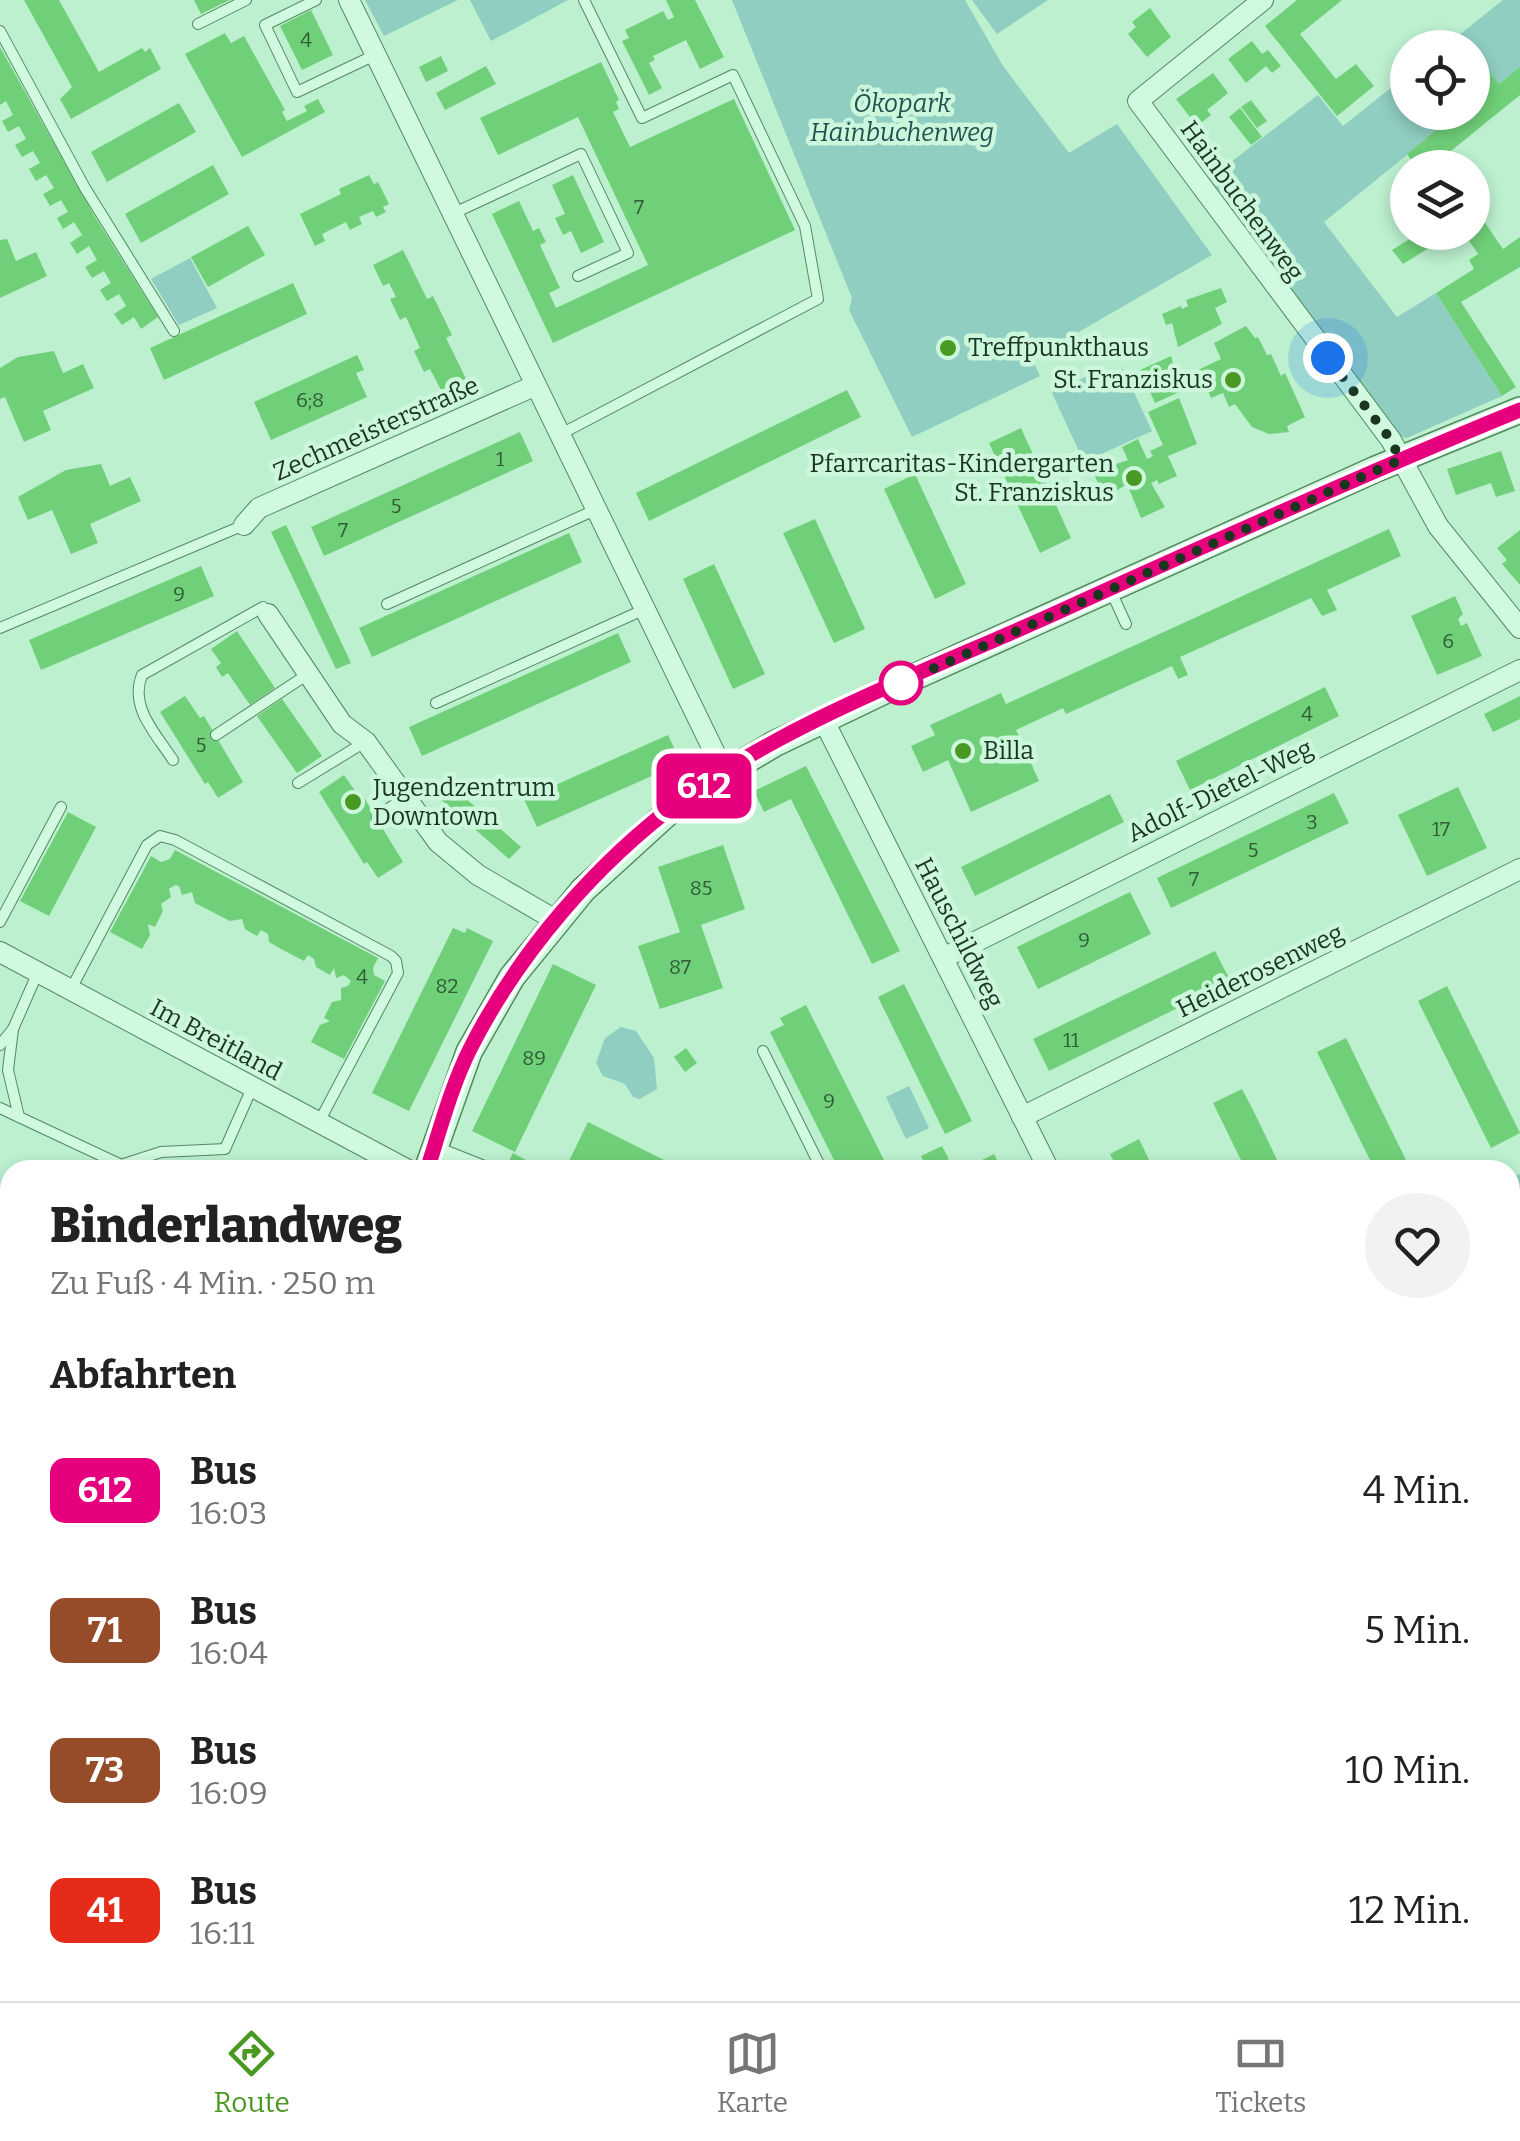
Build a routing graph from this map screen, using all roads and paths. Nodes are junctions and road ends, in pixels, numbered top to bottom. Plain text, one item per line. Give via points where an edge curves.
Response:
1 (246, 0) edge
2 (316, 0) edge
3 (349, 0) edge
4 (584, 0) edge
5 (1263, 0) edge
6 (198, 24) dead end
7 (0, 31) edge
8 (375, 54) junction
9 (452, 214) junction
10 (578, 276) dead end
11 (174, 332) dead end
12 (534, 386) junction
13 (1520, 410) edge
14 (558, 436) junction
15 (1400, 460) junction
16 (595, 510) junction
17 (244, 525) joint
18 (1110, 589) junction
19 (387, 604) dead end
20 (643, 610) junction
21 (268, 614) joint
22 (1126, 624) dead end
23 (0, 628) edge
24 (1520, 628) edge
25 (1520, 670) edge
26 (308, 674) junction
27 (436, 703) dead end
28 (823, 719) junction
29 (216, 735) dead end
30 (366, 742) junction
31 (173, 760) dead end
32 (724, 772) junction
33 (298, 784) dead end
34 (405, 798) junction
35 (61, 806) dead end
36 (377, 817) dead end
37 (1520, 869) edge
38 (556, 920) junction
39 (0, 922) edge
40 (0, 952) edge
41 (943, 958) junction
42 (38, 972) junction
43 (70, 990) junction
44 (13, 1030) junction
45 (0, 1045) edge
46 (762, 1051) dead end
47 (252, 1088) junction
48 (0, 1108) edge
49 (20, 1117) junction
50 (1022, 1117) junction
51 (318, 1123) junction
52 (110, 1160) edge
53 (144, 1160) edge
54 (389, 1160) edge
55 (430, 1160) edge
56 (817, 1160) edge
57 (1044, 1160) edge

1 - 6 lane
2 - 8 lane via 264,25 298,92
3 - 8 street
4 - 14 lane via 642,118 733,74 805,226 818,299
5 - 15 street, Hainbuchenweg via 1138,101
7 - 11 lane via 78,176
8 - 9 street
9 - 10 lane via 581,154 628,253
9 - 12 street
12 - 14 street
12 - 17 street, Zechmeisterstraße via 260,508
13 - 15 street
14 - 16 street
15 - 18 street
15 - 24 street via 1438,526
16 - 19 lane
16 - 20 street
17 - 23 lane
18 - 22 lane
18 - 28 street
20 - 27 lane
20 - 32 street
21 - 26 street
21 - 31 lane via 263,606 142,675 139,706
25 - 41 street, Adolf-Dietel-Weg
26 - 29 lane
26 - 30 street via 342,724
28 - 32 street
28 - 41 street, Hauschildweg
30 - 33 lane
30 - 34 street
32 - 38 street via 648,828
34 - 36 lane
34 - 38 street via 457,861
35 - 39 lane
37 - 50 street, Heiderosenweg
38 - 55 street via 489,1013 452,1091
40 - 42 street, Im Breitland
41 - 50 street, Hauschildweg
42 - 43 street, Im Breitland
42 - 44 lane
43 - 47 street, Im Breitland
43 - 51 lane via 147,845 160,836 324,920 391,956 398,968
44 - 45 lane
44 - 49 lane via 8,1070
46 - 56 lane
47 - 51 street, Im Breitland
47 - 53 lane via 224,1149 161,1152
48 - 49 lane
49 - 52 lane
50 - 57 street, Hauschildweg
51 - 54 street, Im Breitland

